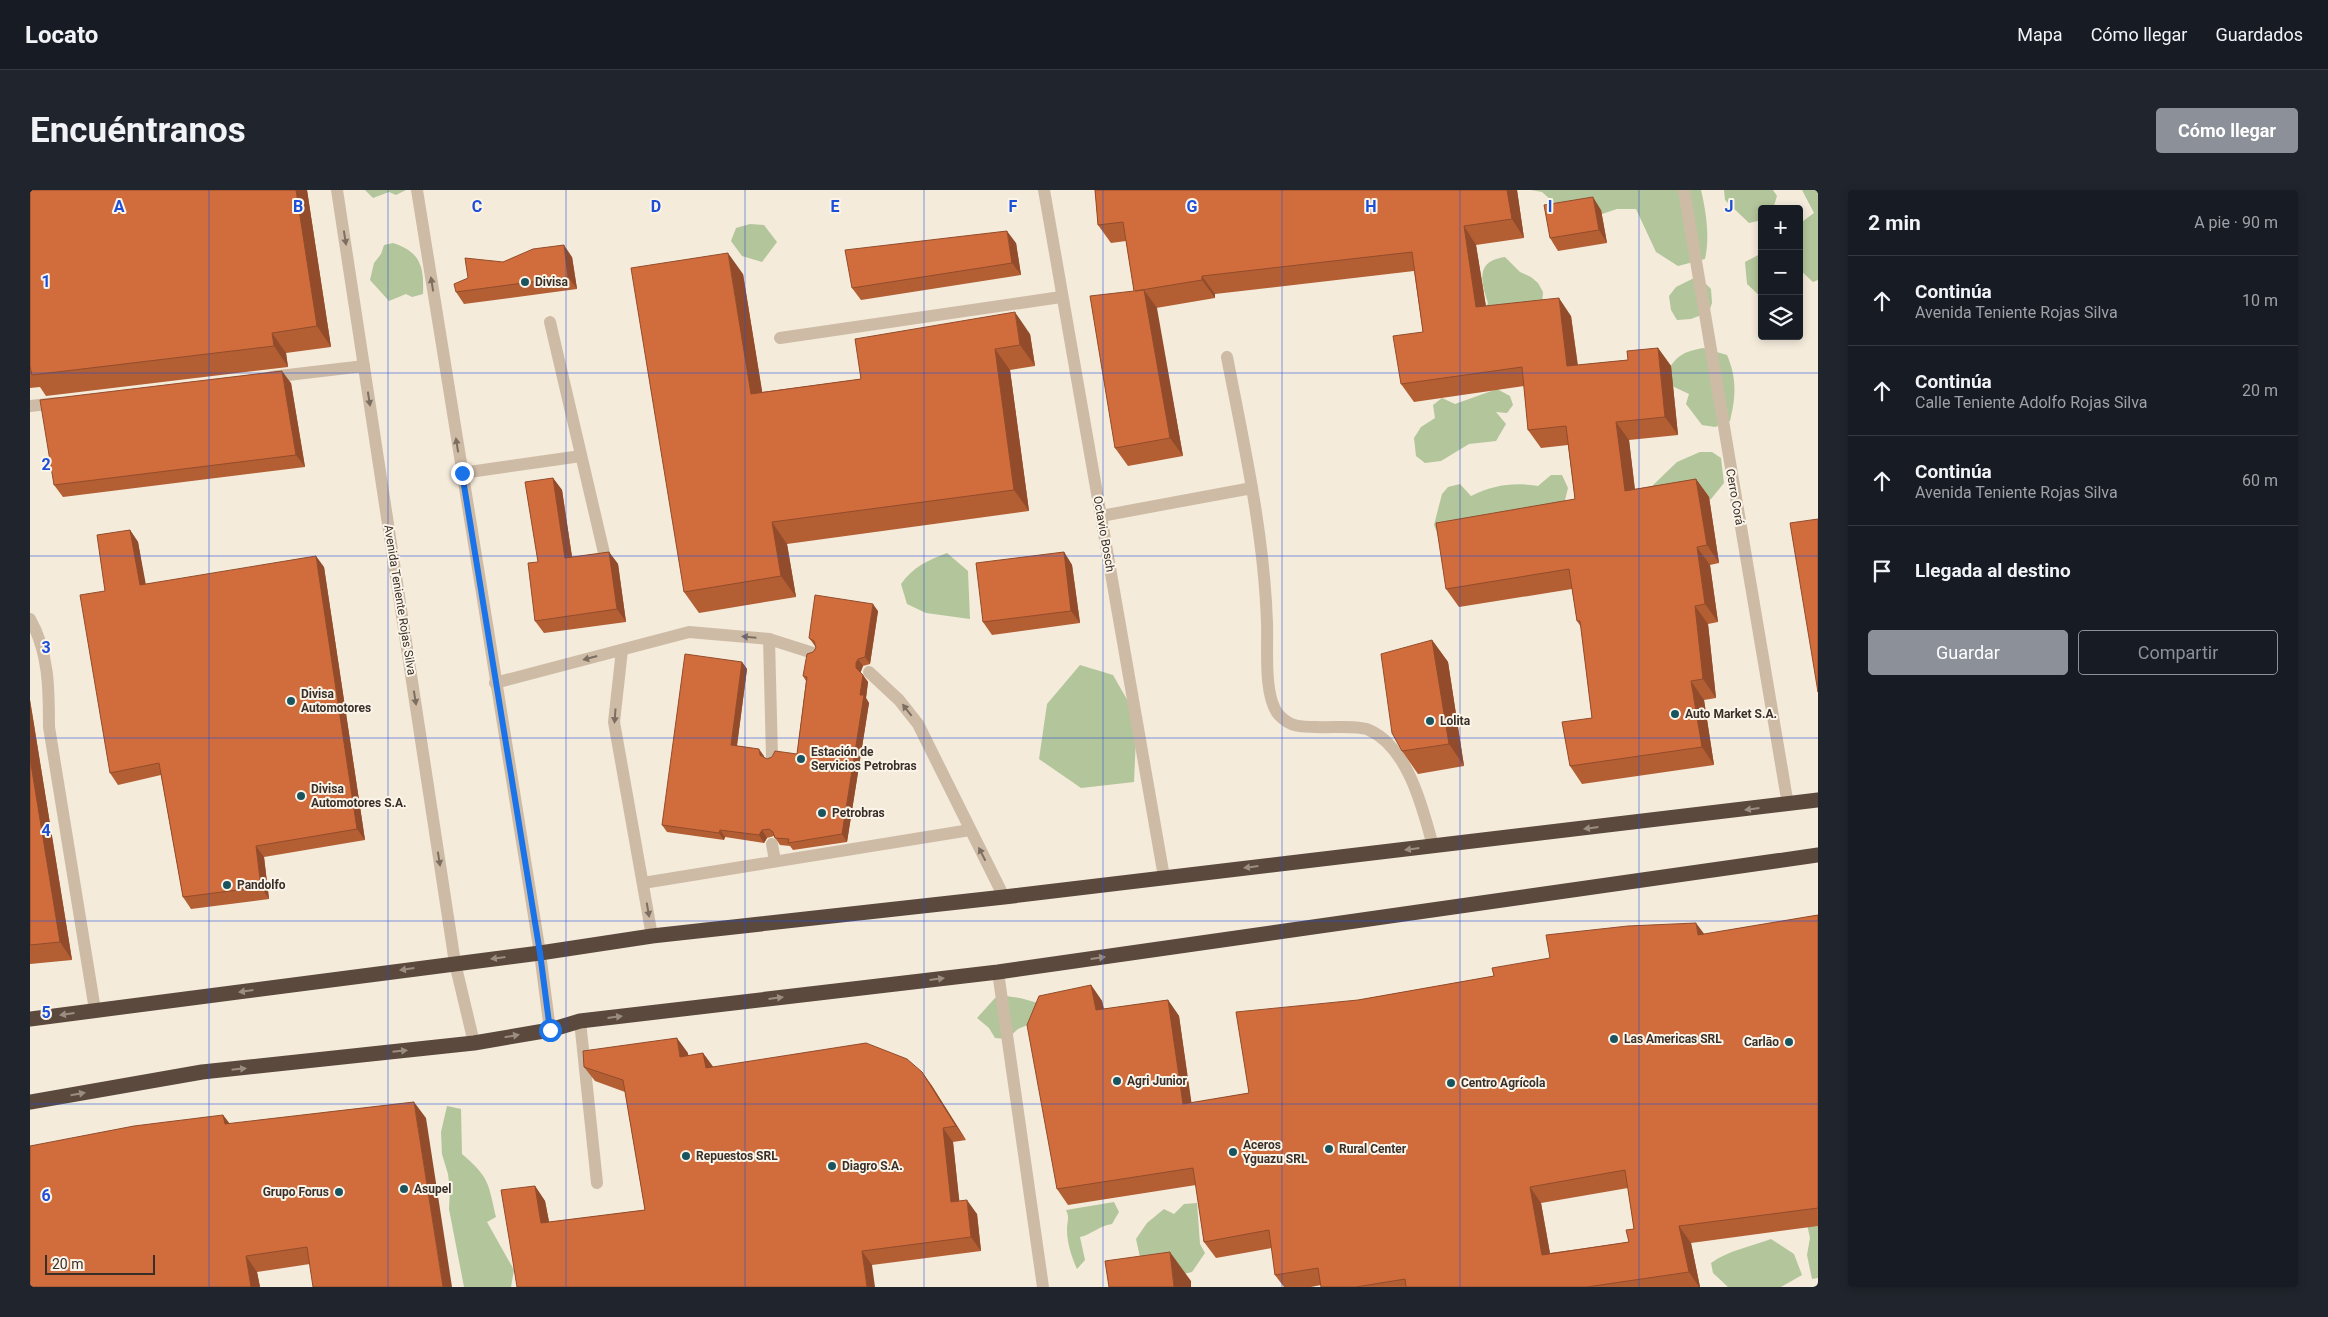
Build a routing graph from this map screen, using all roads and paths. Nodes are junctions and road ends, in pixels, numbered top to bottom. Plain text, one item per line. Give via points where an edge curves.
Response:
1 (337, 190) edge
2 (417, 190) edge
3 (1044, 190) edge
4 (1684, 190) edge
5 (1061, 297) junction
6 (550, 322) dead end
7 (780, 338) dead end
8 (1227, 357) dead end
9 (364, 366) junction
10 (263, 378) edge
11 (69, 402) edge
12 (30, 406) edge
13 (581, 456) junction
14 (462, 473) junction
15 (1252, 488) junction
16 (1101, 516) junction
17 (604, 553) edge
18 (30, 619) edge
19 (769, 639) junction
20 (622, 650) junction
21 (813, 653) edge
22 (869, 672) dead end
23 (495, 683) junction
24 (772, 758) edge
25 (1818, 800) edge
26 (1788, 805) junction
27 (970, 830) junction
28 (772, 844) edge
29 (1433, 846) junction
30 (1818, 855) edge
31 (775, 861) junction
32 (1164, 877) junction
33 (643, 883) junction
34 (1004, 897) junction
35 (652, 936) junction
36 (540, 953) junction
37 (455, 963) junction
38 (998, 972) junction
39 (95, 1010) junction
40 (30, 1019) edge
41 (580, 1021) junction
42 (550, 1030) junction
43 (474, 1043) junction
44 (30, 1102) edge
45 (597, 1184) dead end
46 (1043, 1287) edge

1 -> 9 street, Avenida Teniente Rojas Silva
14 -> 2 street
3 - 5 street, Octavio Bosch
4 - 26 street, Cerro Corá
5 - 7 street
5 - 16 street, Octavio Bosch
6 - 13 street
8 - 15 street
9 - 10 street
9 -> 37 street, Avenida Teniente Rojas Silva
11 - 12 street
13 - 14 street
13 - 17 street
14 - 23 street
15 - 16 street
15 - 29 street via 1266,598 1270,698 1278,715 1294,727 1368,730 1388,742 1421,800
16 - 32 street, Octavio Bosch
18 - 39 street via 40,636 49,684 49,727
19 -> 20 street via 689,632
19 - 21 street
19 - 24 street
20 -> 23 street
20 -> 33 street via 614,722
27 -> 22 street via 918,724 899,700
23 - 36 street
25 - 26 highway
26 -> 29 highway
27 - 31 street
34 -> 27 street
28 - 31 street
29 -> 32 highway
38 -> 30 highway
31 - 33 street
32 - 34 highway
33 -> 35 street
34 - 35 highway
35 - 36 highway
36 -> 37 highway
36 - 42 street
37 -> 39 highway
37 - 43 street, Avenida Teniente Rojas Silva
41 -> 38 highway
38 - 46 street
39 -> 40 highway
41 - 42 highway
41 - 45 street
43 -> 42 highway
44 -> 43 highway via 202,1072

